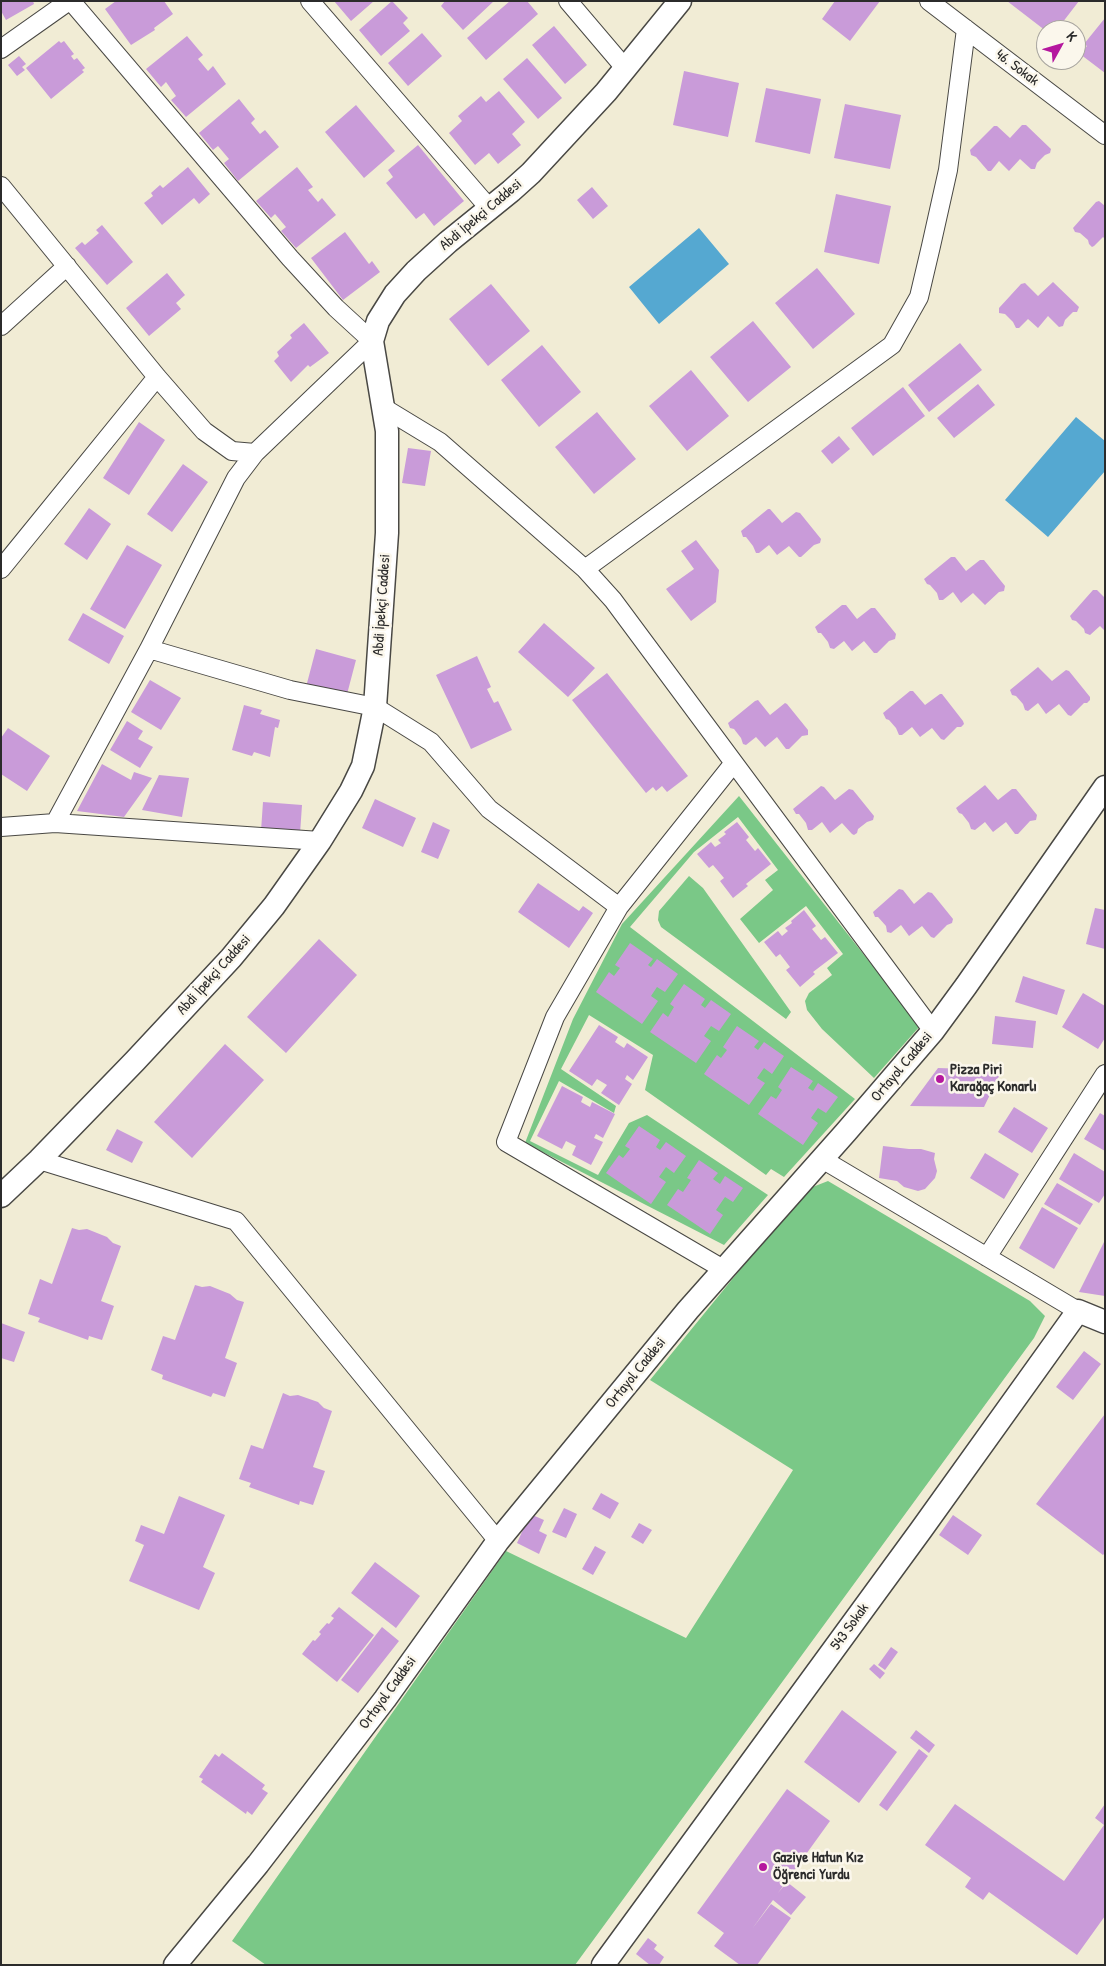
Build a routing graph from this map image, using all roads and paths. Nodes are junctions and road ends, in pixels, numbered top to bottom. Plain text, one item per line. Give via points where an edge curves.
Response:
1 (70, 1) edge
2 (310, 1) edge
3 (568, 1) edge
4 (680, 1) edge
5 (929, 1) edge
6 (966, 29) junction
7 (1, 49) edge
8 (625, 68) junction
9 (1105, 135) edge
10 (1, 186) edge
11 (490, 208) junction
12 (67, 266) junction
13 (1, 326) edge
14 (372, 341) junction
15 (158, 377) junction
16 (384, 408) junction
17 (255, 452) junction
18 (1, 569) edge
19 (585, 569) junction
20 (149, 649) junction
21 (375, 707) junction
22 (733, 764) junction
23 (1105, 787) edge
24 (55, 823) junction
25 (1, 827) edge
26 (320, 841) junction
27 (619, 907) junction
28 (932, 1031) junction
29 (1105, 1074) edge
30 (822, 1159) junction
31 (39, 1160) junction
32 (1, 1196) edge
33 (987, 1256) junction
34 (722, 1269) junction
35 (1078, 1311) junction
36 (1105, 1322) edge
37 (498, 1542) junction
38 (175, 1965) edge
39 (603, 1965) edge

1 - 7 street
1 - 14 street via 290,258
2 - 11 street
3 - 8 street
4 - 8 street, Abdi İpekçi Caddesi
5 - 6 street, 46. Sokak
6 - 9 street, 46. Sokak
6 - 19 street via 948,170 932,246 919,297 892,345
8 - 11 street, Abdi İpekçi Caddesi via 531,173
10 - 12 street
11 - 14 street, Abdi İpekçi Caddesi via 448,242 395,294 378,321
12 - 13 street
12 - 15 street
14 - 16 street, Abdi İpekçi Caddesi
14 - 17 street
15 - 17 street via 204,430 232,451
15 - 18 street
16 - 19 street via 440,442
16 - 21 street, Abdi İpekçi Caddesi via 387,533
17 - 20 street via 236,478
19 - 22 street via 613,600
20 - 21 street via 290,690
20 - 24 street
21 - 26 street, Abdi İpekçi Caddesi via 363,766
21 - 27 street via 431,742 489,809
22 - 27 street
22 - 28 street
23 - 28 street, Ortayol Caddesi
24 - 25 street
24 - 26 street
26 - 31 street, Abdi İpekçi Caddesi via 274,906 231,958
27 - 34 street via 554,1017 506,1142
28 - 30 street, Ortayol Caddesi
29 - 33 street
30 - 33 street
30 - 34 street, Ortayol Caddesi
31 - 32 street, Abdi İpekçi Caddesi
31 - 37 street via 236,1221
33 - 35 street
34 - 37 street, Ortayol Caddesi
35 - 36 street
35 - 39 street, 543 Sokak
37 - 38 street, Ortayol Caddesi via 379,1706 258,1864

